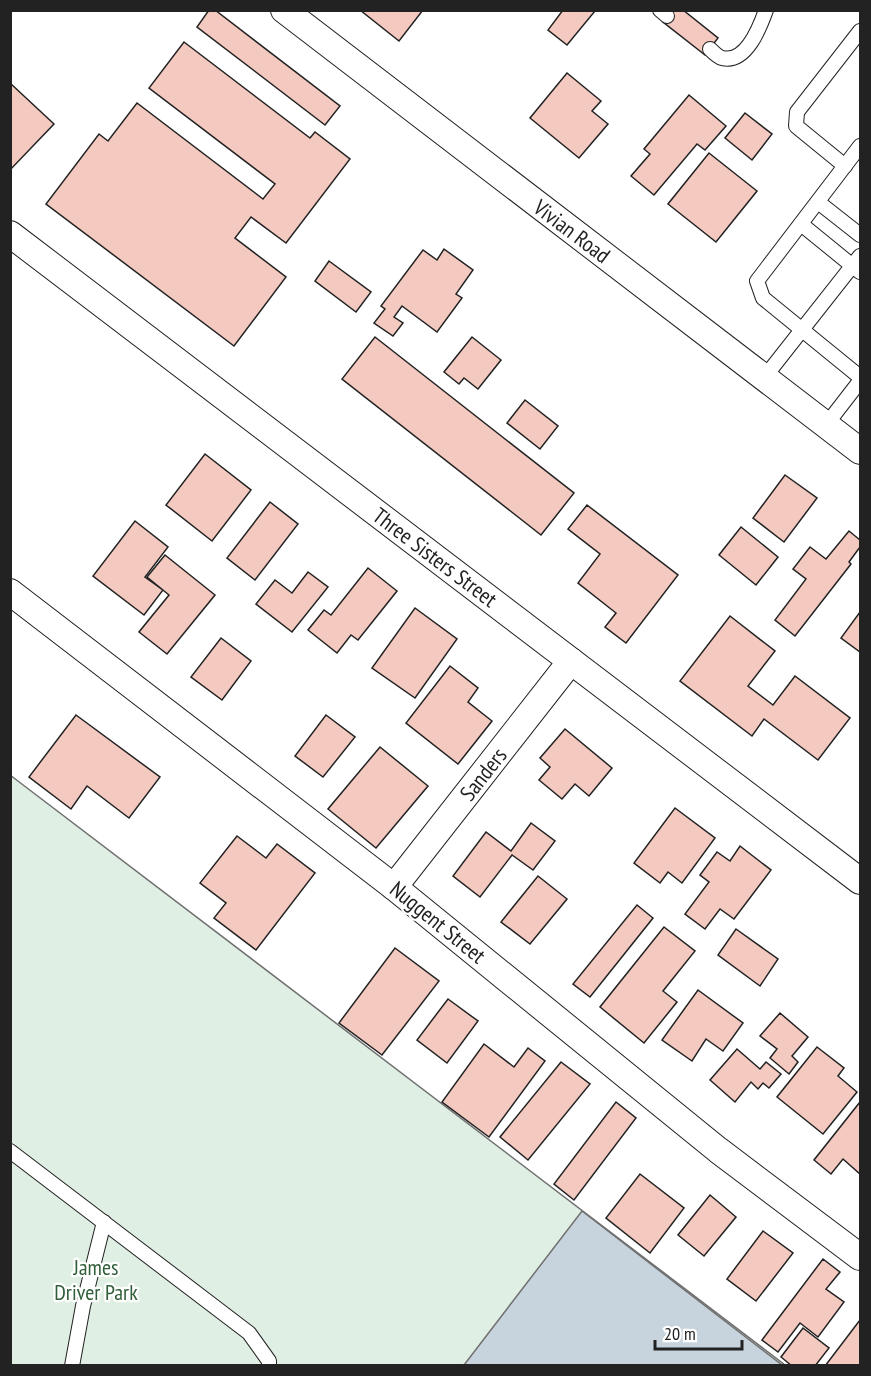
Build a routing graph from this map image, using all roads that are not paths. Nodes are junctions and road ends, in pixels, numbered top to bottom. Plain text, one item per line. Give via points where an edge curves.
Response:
1 (284, 10) edge
2 (766, 10) edge
3 (861, 31) edge
4 (710, 50) dead end
5 (861, 146) edge
6 (845, 166) junction
7 (818, 202) junction
8 (801, 224) junction
9 (10, 234) edge
10 (861, 235) edge
11 (858, 265) edge
12 (802, 329) junction
13 (861, 376) edge
14 (764, 378) junction
15 (861, 381) edge
16 (826, 425) junction
17 (861, 451) edge
18 (10, 592) edge
19 (571, 661) junction
20 (861, 881) edge
21 (394, 887) junction
22 (10, 1151) edge
23 (104, 1222) junction
24 (861, 1257) edge
25 (72, 1365) edge
26 (269, 1365) edge

1 - 14 street, Vivian Road
2 - 4 lane via 747,48 733,57 722,58
3 - 6 lane via 797,112 796,126
5 - 6 lane
6 - 7 lane
7 - 8 lane
7 - 10 lane
8 - 11 lane
8 - 12 lane via 757,281 763,298
9 - 19 street, Three Sisters Street
11 - 12 lane
12 - 13 lane
12 - 14 lane
14 - 16 street, Vivian Road
15 - 16 lane
16 - 17 street, Vivian Road
18 - 21 street, Nuggent Street
19 - 20 street, Three Sisters Street
19 - 21 street, Sanders
21 - 24 street, Nuggent Street via 718,1150
22 - 23 lane
23 - 25 lane
23 - 26 lane via 249,1333

